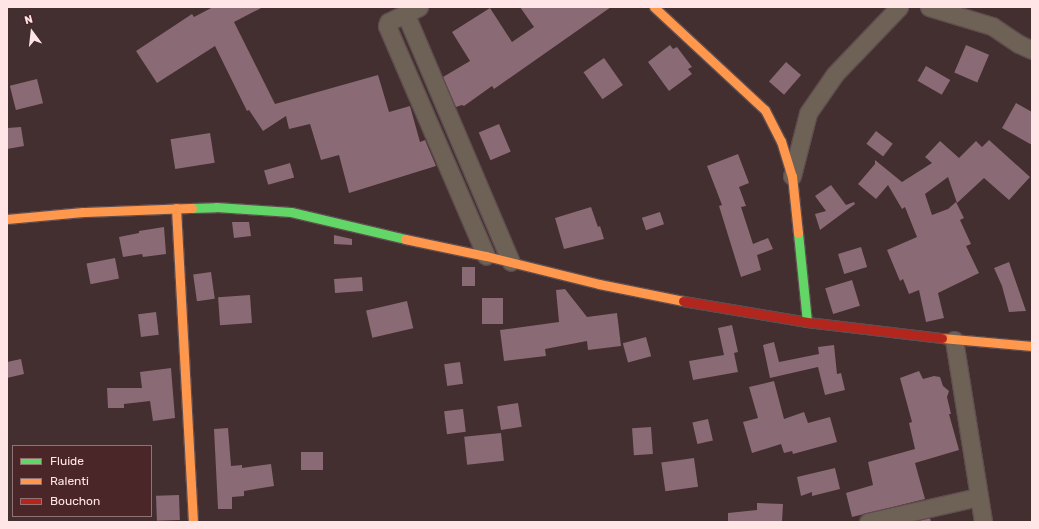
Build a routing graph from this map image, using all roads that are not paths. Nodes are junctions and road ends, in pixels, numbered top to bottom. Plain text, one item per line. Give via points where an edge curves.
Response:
1 (654, 7) edge
2 (898, 7) edge
3 (929, 7) edge
4 (413, 11) edge
5 (1032, 50) edge
6 (792, 176) junction
7 (176, 208) junction
8 (7, 219) edge
9 (486, 256) junction
10 (511, 262) junction
11 (807, 322) junction
12 (954, 340) junction
13 (1032, 346) edge
14 (978, 497) junction
15 (193, 522) edge
16 (868, 522) edge
17 (983, 522) edge

1 - 6 street via 765,110 781,141
2 - 6 street via 835,74 808,113
3 - 5 street via 992,26
4 - 9 street via 388,22 387,26
4 - 10 street
6 - 11 street
7 - 8 street via 83,212
7 - 9 street via 242,208 291,212
7 - 15 street
9 - 10 street
10 - 11 street via 614,287
11 - 12 street
12 - 13 street
12 - 14 street
14 - 16 street
14 - 17 street

